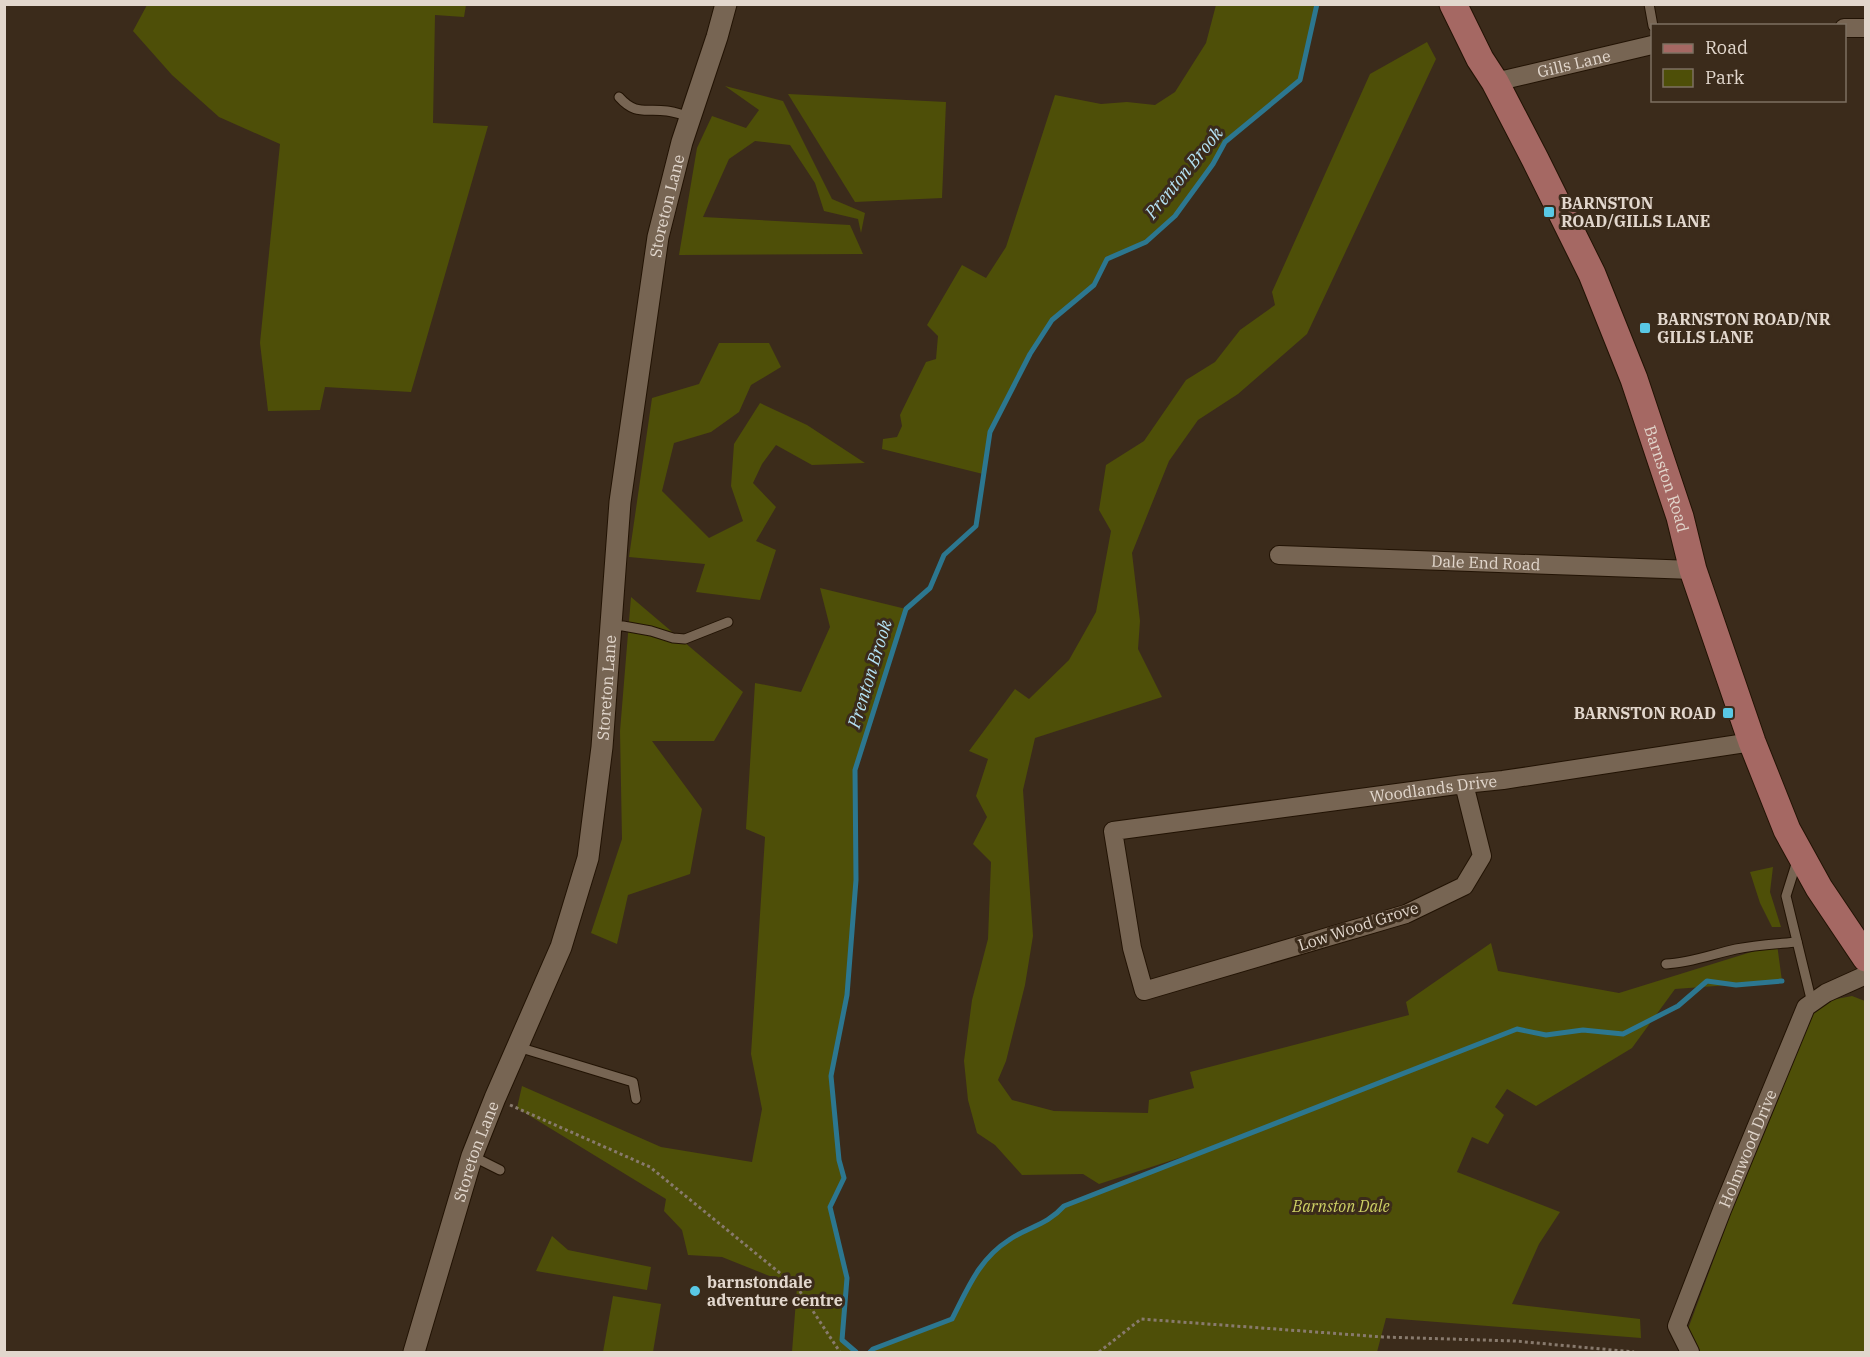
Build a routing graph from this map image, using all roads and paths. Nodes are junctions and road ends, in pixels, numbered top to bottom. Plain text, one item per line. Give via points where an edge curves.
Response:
1 (726, 4) edge
2 (1453, 4) edge
3 (1650, 4) edge
4 (1653, 24) edge
5 (1846, 28) edge
6 (1866, 28) edge
7 (1651, 45) edge
8 (1495, 82) junction
9 (619, 97) dead end
10 (691, 117) junction
11 (1279, 555) dead end
12 (1693, 570) junction
13 (728, 622) dead end
14 (611, 626) junction
15 (1752, 742) junction
16 (1464, 784) junction
17 (1799, 853) junction
18 (1797, 942) junction
19 (1866, 958) edge
20 (1666, 964) dead end
21 (1866, 975) edge
22 (1144, 991) joint
23 (1812, 1003) junction
24 (518, 1047) junction
25 (495, 1098) junction
26 (636, 1100) dead end
27 (472, 1156) junction
28 (500, 1170) dead end
29 (414, 1353) edge
30 (840, 1353) edge
31 (1099, 1353) edge
32 (1634, 1353) edge
33 (1690, 1353) edge

1 - 10 street, Storeton Lane
2 - 8 main road, Barnston Road via 1479,59
3 - 4 lane
5 - 6 street
7 - 8 street, Gills Lane
8 - 12 main road, Barnston Road via 1592,274 1634,380 1680,517
9 - 10 lane via 637,110 670,111
10 - 14 street, Storeton Lane via 658,237 620,502
11 - 12 street, Dale End Road
12 - 15 main road, Barnston Road
13 - 14 lane via 685,639
14 - 24 street, Storeton Lane via 588,858 561,947
15 - 16 street, Woodlands Drive
15 - 17 main road, Barnston Road
16 - 22 street, Low Wood Grove via 1482,856 1464,886 1406,914
16 - 22 street, Woodlands Drive via 1113,831 1132,948
17 - 18 lane via 1786,896
17 - 19 main road, Barnston Road
18 - 20 lane via 1737,949
18 - 23 lane
21 - 23 street, Holmwood Drive
23 - 33 street, Holmwood Drive via 1806,1007 1677,1326
24 - 25 street, Storeton Lane
24 - 26 lane via 633,1082
25 - 27 street, Storeton Lane
25 - 30 path via 650,1167 797,1287
27 - 28 lane
27 - 29 street, Storeton Lane
31 - 32 path via 1141,1319 1383,1337 1515,1341

